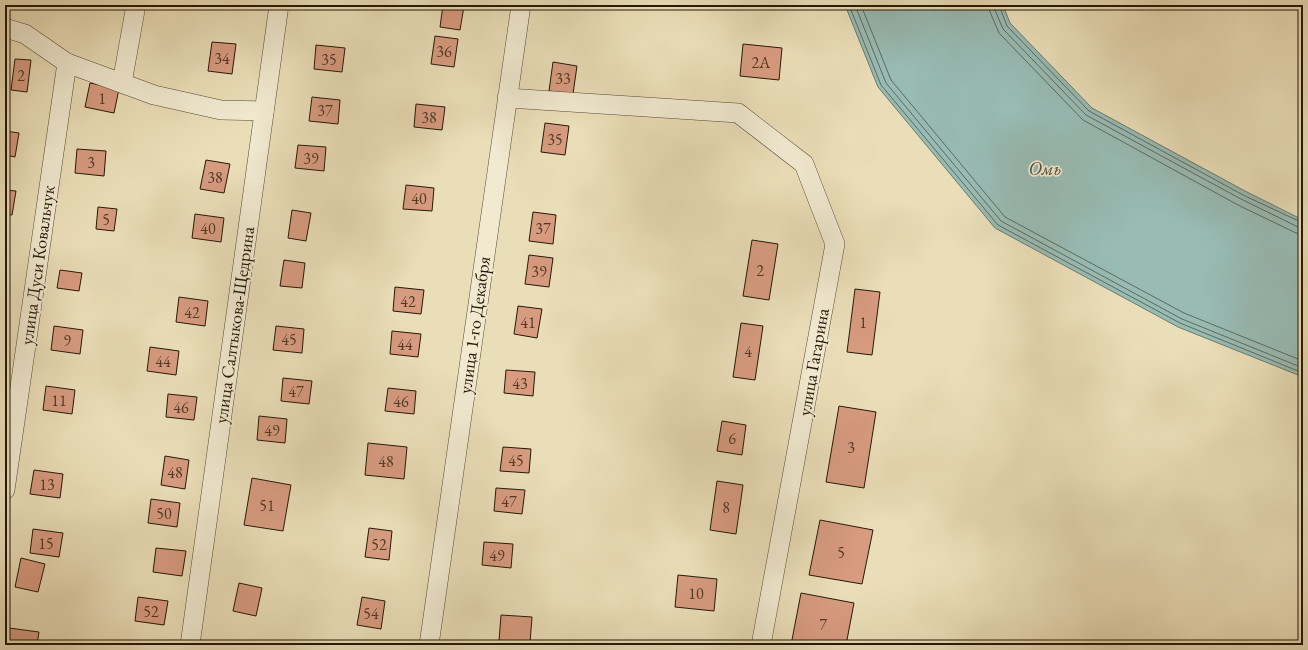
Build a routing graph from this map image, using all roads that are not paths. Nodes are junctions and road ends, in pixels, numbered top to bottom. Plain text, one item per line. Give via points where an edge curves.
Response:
1 (136, 5) edge
2 (279, 5) edge
3 (520, 5) edge
4 (5, 28) edge
5 (67, 63) junction
6 (122, 83) junction
7 (507, 98) junction
8 (264, 111) junction
9 (5, 490) edge
10 (190, 645) edge
11 (429, 645) edge
12 (760, 645) edge

1 - 6 street
2 - 8 street, улица Салтыкова-Щедрина
3 - 7 street, улица 1-го Декабря
4 - 5 street via 25,34
5 - 6 street
5 - 9 street, улица Дуси Ковальчук
6 - 8 street via 154,95 221,110
7 - 11 street, улица 1-го Декабря
7 - 12 street, улица Гагарина via 738,113 804,164 835,244
8 - 10 street, улица Салтыкова-Щедрина

